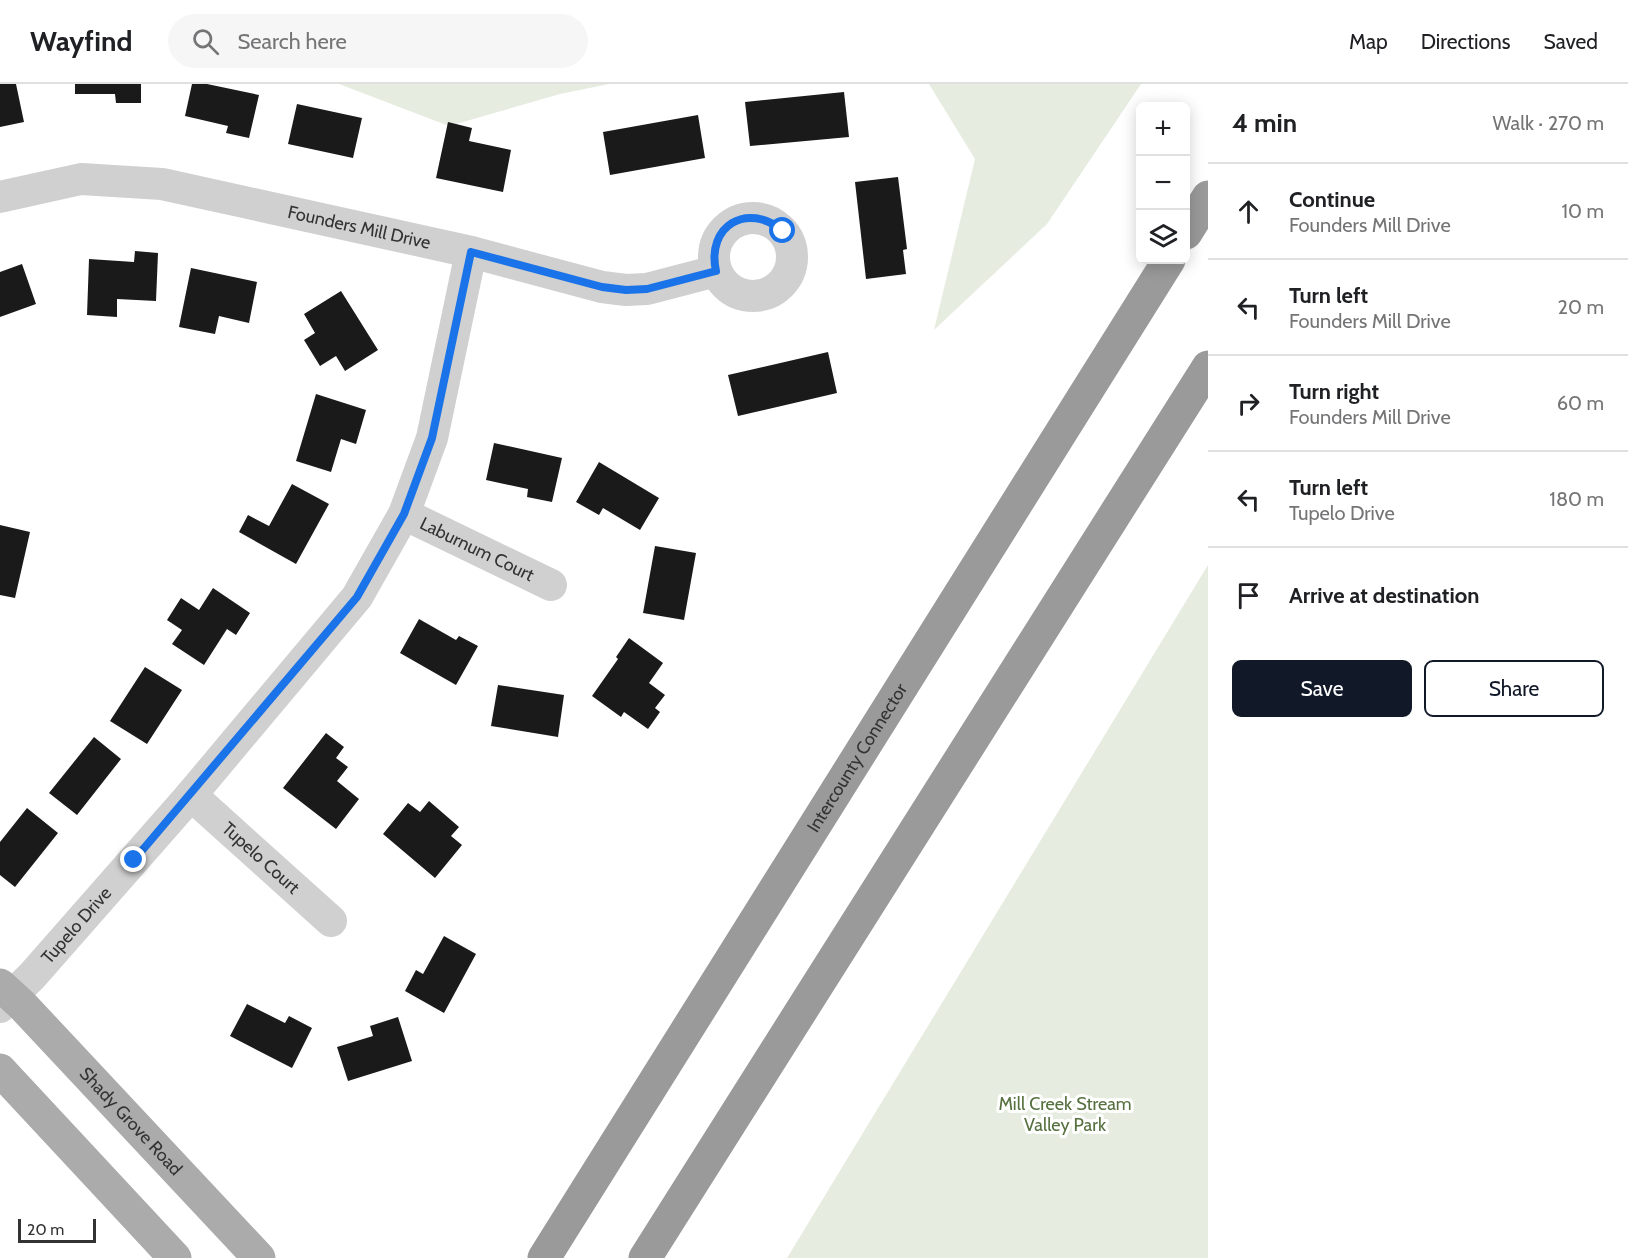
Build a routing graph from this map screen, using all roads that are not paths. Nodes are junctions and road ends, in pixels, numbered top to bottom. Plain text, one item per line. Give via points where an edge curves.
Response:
1 (0, 197) edge
2 (1208, 197) edge
3 (1190, 225) edge
4 (471, 252) junction
5 (1166, 264) edge
6 (716, 271) dead end
7 (1208, 367) edge
8 (404, 514) junction
9 (551, 585) dead end
10 (191, 795) junction
11 (331, 921) dead end
12 (4, 996) edge
13 (0, 1070) edge
14 (175, 1258) edge
15 (259, 1258) edge
16 (544, 1258) edge
17 (645, 1258) edge

1 - 4 street, Founders Mill Drive via 81,179 162,184
2 - 3 highway
4 - 6 street, Founders Mill Drive via 626,290 647,289
4 - 8 street, Tupelo Drive via 432,438
5 - 16 highway, Intercounty Connector
7 - 17 highway
8 - 9 street, Laburnum Court
8 - 10 street, Tupelo Drive via 357,597
10 - 11 street, Tupelo Court
10 - 12 street, Tupelo Drive via 32,976
12 - 15 main road, Shady Grove Road
13 - 14 main road

